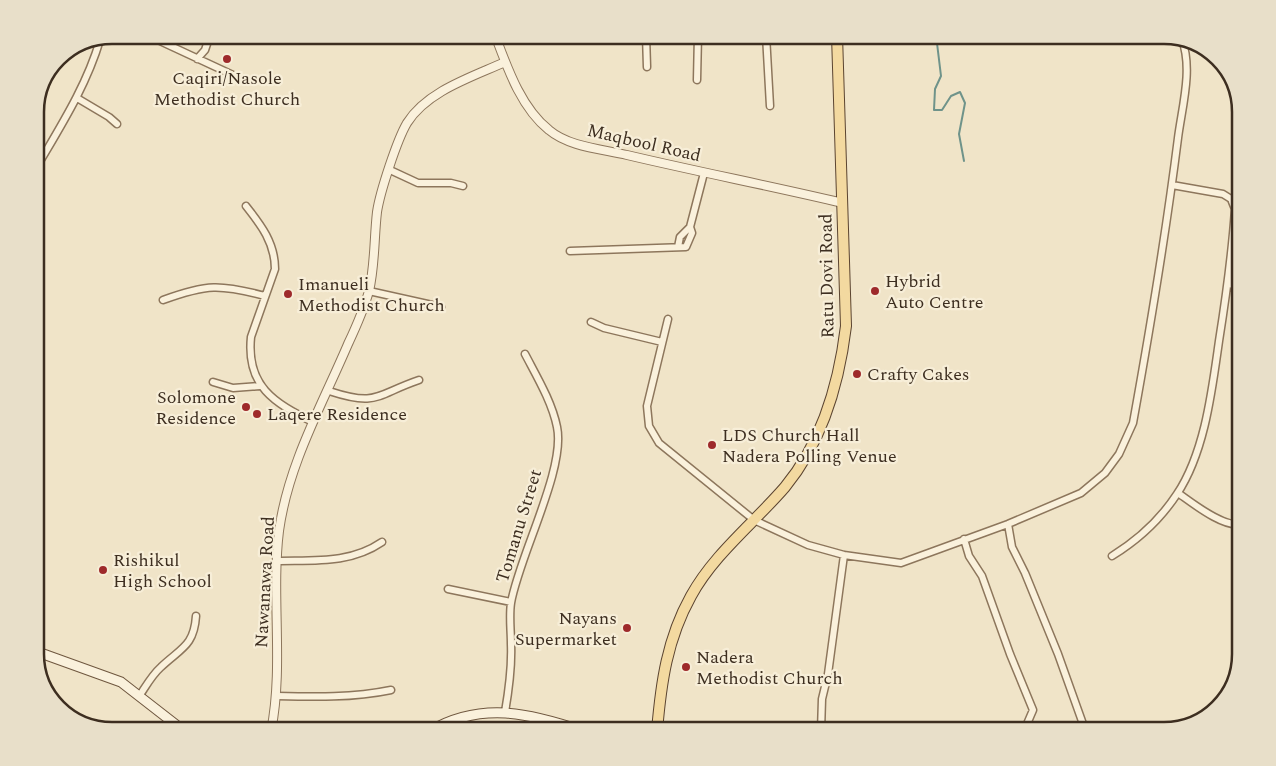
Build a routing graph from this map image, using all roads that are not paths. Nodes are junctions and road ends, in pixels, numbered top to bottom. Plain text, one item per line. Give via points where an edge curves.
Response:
1 (166, 44) edge
2 (207, 44) edge
3 (498, 44) edge
4 (646, 44) edge
5 (698, 44) edge
6 (767, 44) edge
7 (837, 44) edge
8 (99, 45) edge
9 (1185, 47) edge
10 (197, 59) junction
11 (505, 62) junction
12 (647, 67) dead end
13 (233, 75) dead end
14 (697, 80) dead end
15 (77, 98) junction
16 (770, 106) dead end
17 (117, 124) dead end
18 (44, 155) edge
19 (390, 170) junction
20 (704, 173) junction
21 (1172, 185) junction
22 (463, 186) dead end
23 (1232, 202) edge
24 (842, 203) junction
25 (246, 206) dead end
26 (690, 227) junction
27 (1232, 242) edge
28 (678, 247) junction
29 (570, 251) dead end
30 (1229, 276) junction
31 (1232, 283) edge
32 (369, 291) junction
33 (265, 296) junction
34 (163, 300) dead end
35 (441, 307) dead end
36 (668, 319) dead end
37 (591, 322) dead end
38 (662, 342) junction
39 (525, 354) dead end
40 (419, 380) dead end
41 (214, 382) dead end
42 (260, 386) junction
43 (328, 390) junction
44 (313, 422) junction
45 (1178, 493) junction
46 (754, 520) junction
47 (1008, 524) junction
48 (1232, 525) edge
49 (964, 540) junction
50 (382, 542) dead end
51 (844, 555) junction
52 (1112, 556) dead end
53 (277, 561) junction
54 (448, 589) dead end
55 (511, 602) junction
56 (196, 616) dead end
57 (44, 654) edge
58 (391, 690) dead end
59 (140, 695) junction
60 (276, 696) junction
61 (505, 712) junction
62 (173, 722) edge
63 (272, 722) edge
64 (444, 722) edge
65 (557, 722) edge
66 (658, 722) edge
67 (821, 722) edge
68 (1028, 722) edge
69 (1082, 722) edge

1 - 10 street
2 - 10 street
3 - 11 street, Maqbool Road
4 - 12 street
5 - 14 street
6 - 16 street
7 - 24 main road, Ratu Dovi Road
8 - 15 street
9 - 21 street via 1186,73
10 - 13 street
11 - 19 street, Nawanawa Road via 444,91 425,104 400,136
11 - 20 street, Maqbool Road via 534,115 558,137
15 - 17 street
15 - 18 street
19 - 22 street via 418,183
19 - 32 street, Nawanawa Road via 377,211
20 - 24 street, Maqbool Road
20 - 26 street
21 - 23 street via 1224,194
21 - 47 street via 1133,423 1119,454 1105,473 1081,493
24 - 46 main road, Ratu Dovi Road via 846,326 835,392 826,419 806,456 786,486
25 - 33 street via 274,249 275,269
26 - 28 street via 680,237
26 - 28 street via 692,233 688,245
27 - 30 street
28 - 29 street
30 - 31 street
30 - 45 street via 1210,405 1197,450
32 - 35 street
32 - 43 street, Nawanawa Road
33 - 34 street via 220,286 201,288
33 - 42 street via 250,349
36 - 38 street
37 - 38 street
38 - 46 street via 647,406 652,433 666,450
39 - 55 street, Tomanu Street via 554,417 558,440 552,474
40 - 43 street via 372,400
41 - 42 street via 233,388
42 - 44 street via 275,402
43 - 44 street, Nawanawa Road
44 - 53 street, Nawanawa Road via 284,501
45 - 48 street
45 - 52 street via 1136,541
46 - 51 street via 808,545
46 - 66 main road, Ratu Dovi Road via 710,569 673,632 661,681
47 - 49 street
47 - 69 street via 1012,547 1040,609
49 - 51 street via 901,563
49 - 68 street via 969,556 982,576 1033,710
50 - 53 street via 372,550 345,558
51 - 67 street
53 - 60 street, Nawanawa Road
54 - 55 street
55 - 61 street, Tomanu Street via 511,671
56 - 59 street via 193,637 160,667
57 - 59 main road via 121,682
58 - 60 street via 327,698
59 - 62 main road
60 - 63 street, Nawanawa Road
61 - 64 main road via 470,714
61 - 65 main road

